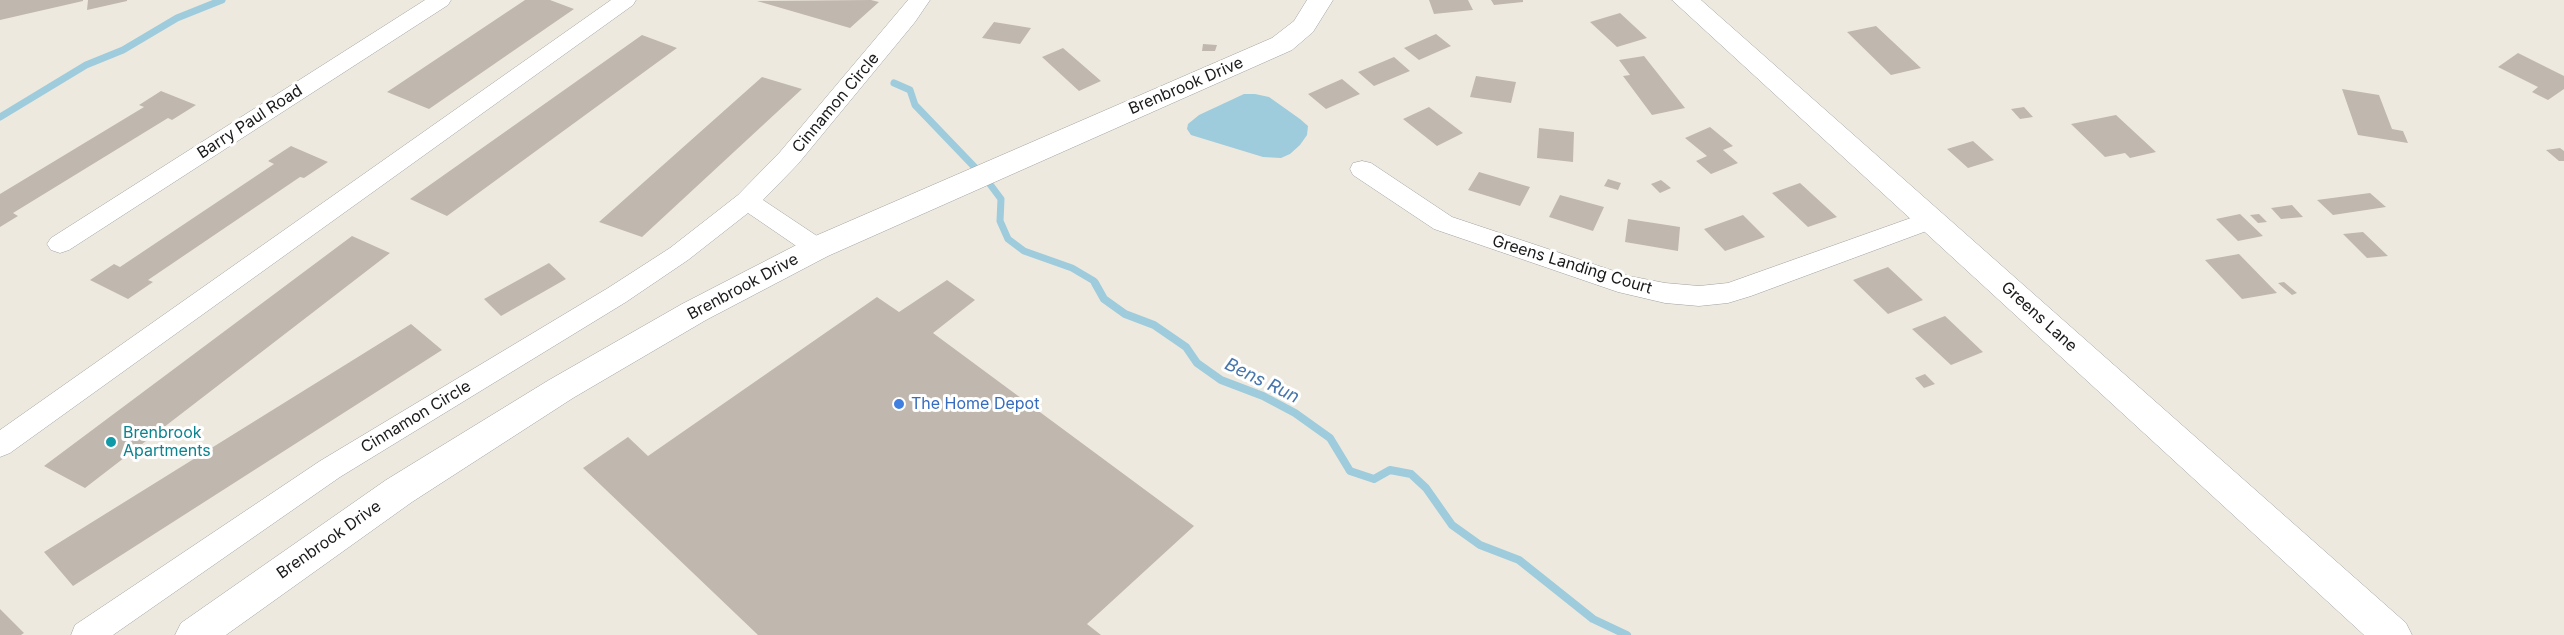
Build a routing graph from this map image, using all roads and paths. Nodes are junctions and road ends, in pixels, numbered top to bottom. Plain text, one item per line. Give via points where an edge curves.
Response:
1 (440, 0) edge
2 (625, 0) edge
3 (919, 0) edge
4 (1320, 0) edge
5 (1685, 0) edge
6 (1362, 170) dead end
7 (747, 201) junction
8 (1931, 220) junction
9 (60, 244) dead end
10 (818, 248) junction
11 (0, 445) edge
12 (87, 635) edge
13 (195, 635) edge
14 (2392, 635) edge

1 - 9 street, Barry Paul Road
2 - 11 street
3 - 7 street, Cinnamon Circle via 789,158
4 - 10 street, Brenbrook Drive via 1304,26 1282,44
5 - 8 street, Greens Lane
6 - 8 street, Greens Landing Court via 1422,211 1452,226 1627,285 1698,296 1728,294 1751,287
7 - 10 street
7 - 12 street, Cinnamon Circle via 679,254 617,295 330,469
8 - 14 street, Greens Lane
10 - 13 street, Brenbrook Drive via 694,312 561,389 399,492

